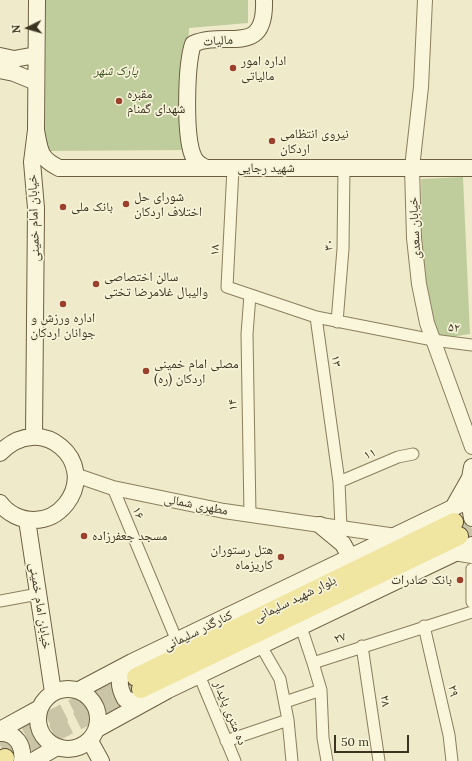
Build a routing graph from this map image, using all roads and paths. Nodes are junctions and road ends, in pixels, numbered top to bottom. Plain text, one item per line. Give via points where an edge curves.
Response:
1 (37, 0) edge
2 (264, 0) edge
3 (425, 0) edge
4 (0, 56) edge
5 (36, 56) junction
6 (0, 70) edge
7 (36, 82) junction
8 (36, 130) junction
9 (189, 140) junction
10 (59, 168) junction
11 (170, 168) junction
12 (206, 168) junction
13 (233, 168) junction
14 (344, 168) junction
15 (412, 168) junction
16 (472, 168) edge
17 (36, 199) junction
18 (250, 295) junction
19 (316, 318) junction
20 (338, 322) junction
21 (433, 340) junction
22 (472, 345) edge
23 (34, 436) junction
24 (472, 447) edge
25 (0, 453) edge
26 (413, 454) dead end
27 (472, 467) edge
28 (75, 474) junction
29 (339, 482) junction
30 (113, 488) junction
31 (470, 496) edge
32 (0, 503) edge
33 (250, 515) junction
34 (472, 518) edge
35 (27, 520) junction
36 (320, 525) junction
37 (341, 528) junction
38 (460, 528) edge
39 (396, 536) junction
40 (454, 553) junction
41 (472, 556) edge
42 (350, 557) junction
43 (472, 570) edge
44 (38, 594) junction
45 (0, 602) edge
46 (472, 602) edge
47 (472, 612) edge
48 (301, 626) junction
49 (424, 626) junction
50 (177, 641) junction
51 (261, 646) junction
52 (362, 646) junction
53 (313, 663) junction
54 (199, 675) junction
55 (139, 682) junction
56 (80, 690) junction
57 (321, 690) junction
58 (53, 692) junction
59 (285, 702) junction
60 (40, 708) junction
61 (288, 720) junction
62 (0, 732) edge
63 (93, 735) junction
64 (226, 741) junction
65 (69, 752) edge
66 (9, 760) edge
67 (33, 761) edge
68 (101, 761) edge
69 (234, 761) edge
70 (292, 761) edge
71 (327, 761) edge
72 (379, 761) edge
73 (452, 761) edge

1 - 5 main road, خیابان امام خمینی
2 - 9 main road, مالیات via 262,24 254,35 242,39 201,40 193,44 189,69
3 - 15 street, خیابان سعدی via 421,87
4 - 5 main road
5 - 7 main road, خیابان امام خمینی
6 - 7 main road
7 - 8 main road, خیابان امام خمینی
8 - 10 main road via 40,153 46,162
8 - 17 main road, خیابان امام خمینی via 32,162
9 - 11 main road via 183,156
9 - 12 main road via 194,159
10 - 11 main road, شهید رجایی
10 - 17 main road via 38,183
11 - 12 main road, شهید رجایی
12 - 13 main road, شهید رجایی
13 - 14 main road, شهید رجایی
13 - 18 street, ۱۸ via 227,287
14 - 15 main road, شهید رجایی
14 - 20 street, ۳۰ via 343,249
15 - 16 main road, شهید رجایی
15 - 21 street, خیابان سعدی via 414,238 419,284
17 - 23 main road, خیابان امام خمینی
18 - 19 street, ۱۸
18 - 33 street, ۱۴ via 247,334
19 - 20 street
19 - 29 street, ۱۳
20 - 21 street
21 - 22 street, ۵۲
21 - 24 street, خیابان سعدی
23 - 25 main road via 20,438 8,444
23 - 28 main road via 57,443 72,462
26 - 29 street, ۱۱ via 398,457
27 - 38 main road
28 - 30 street, مطهری شمالی
28 - 35 main road via 70,499 62,509 40,520
29 - 37 street, ۱۳
30 - 33 street, مطهری شمالی
30 - 50 street, ۱۶
31 - 34 main road
31 - 38 main road, کنارگذر سلیمانی
32 - 35 main road via 14,516
33 - 36 street, مطهری شمالی
35 - 44 main road, خیابان امام خمینی
36 - 37 street, مطهری شمالی
36 - 42 main road via 343,544
37 - 39 street, مطهری شمالی
38 - 39 main road, کنارگذر سلیمانی
38 - 40 main road, کنارگذر سلیمانی
38 - 55 main road, بلوار شهید سلیمانی
39 - 42 main road, کنارگذر سلیمانی
40 - 41 street
40 - 48 main road, کنارگذر سلیمانی
42 - 50 main road, کنارگذر سلیمانی
43 - 46 street
44 - 45 street
44 - 58 main road, خیابان امام خمینی
47 - 49 street, ۲۷
48 - 51 main road, کنارگذر سلیمانی
48 - 53 street
49 - 52 street, ۲۷
49 - 73 street, ۲۹ via 449,735
50 - 55 main road, کنارگذر سلیمانی
51 - 54 main road, کنارگذر سلیمانی
51 - 59 street via 280,678
52 - 53 street, ۲۷
52 - 72 street, ۲۸
53 - 57 street
54 - 55 main road, کنارگذر سلیمانی
54 - 64 street, ده متری پایدار
55 - 56 main road, کنارگذر سلیمانی
55 - 63 main road, کنارگذر سلیمانی
56 - 58 main road via 68,688
56 - 63 main road via 93,700 97,709 99,719
57 - 59 street
57 - 71 street via 323,738
58 - 60 main road
59 - 61 street
60 - 62 main road
60 - 65 main road via 38,717 43,735 49,742
61 - 64 street
61 - 70 street
62 - 66 main road via 12,735 22,747
63 - 65 main road via 81,747
63 - 68 main road
64 - 69 street, ده متری پایدار
65 - 67 main road

